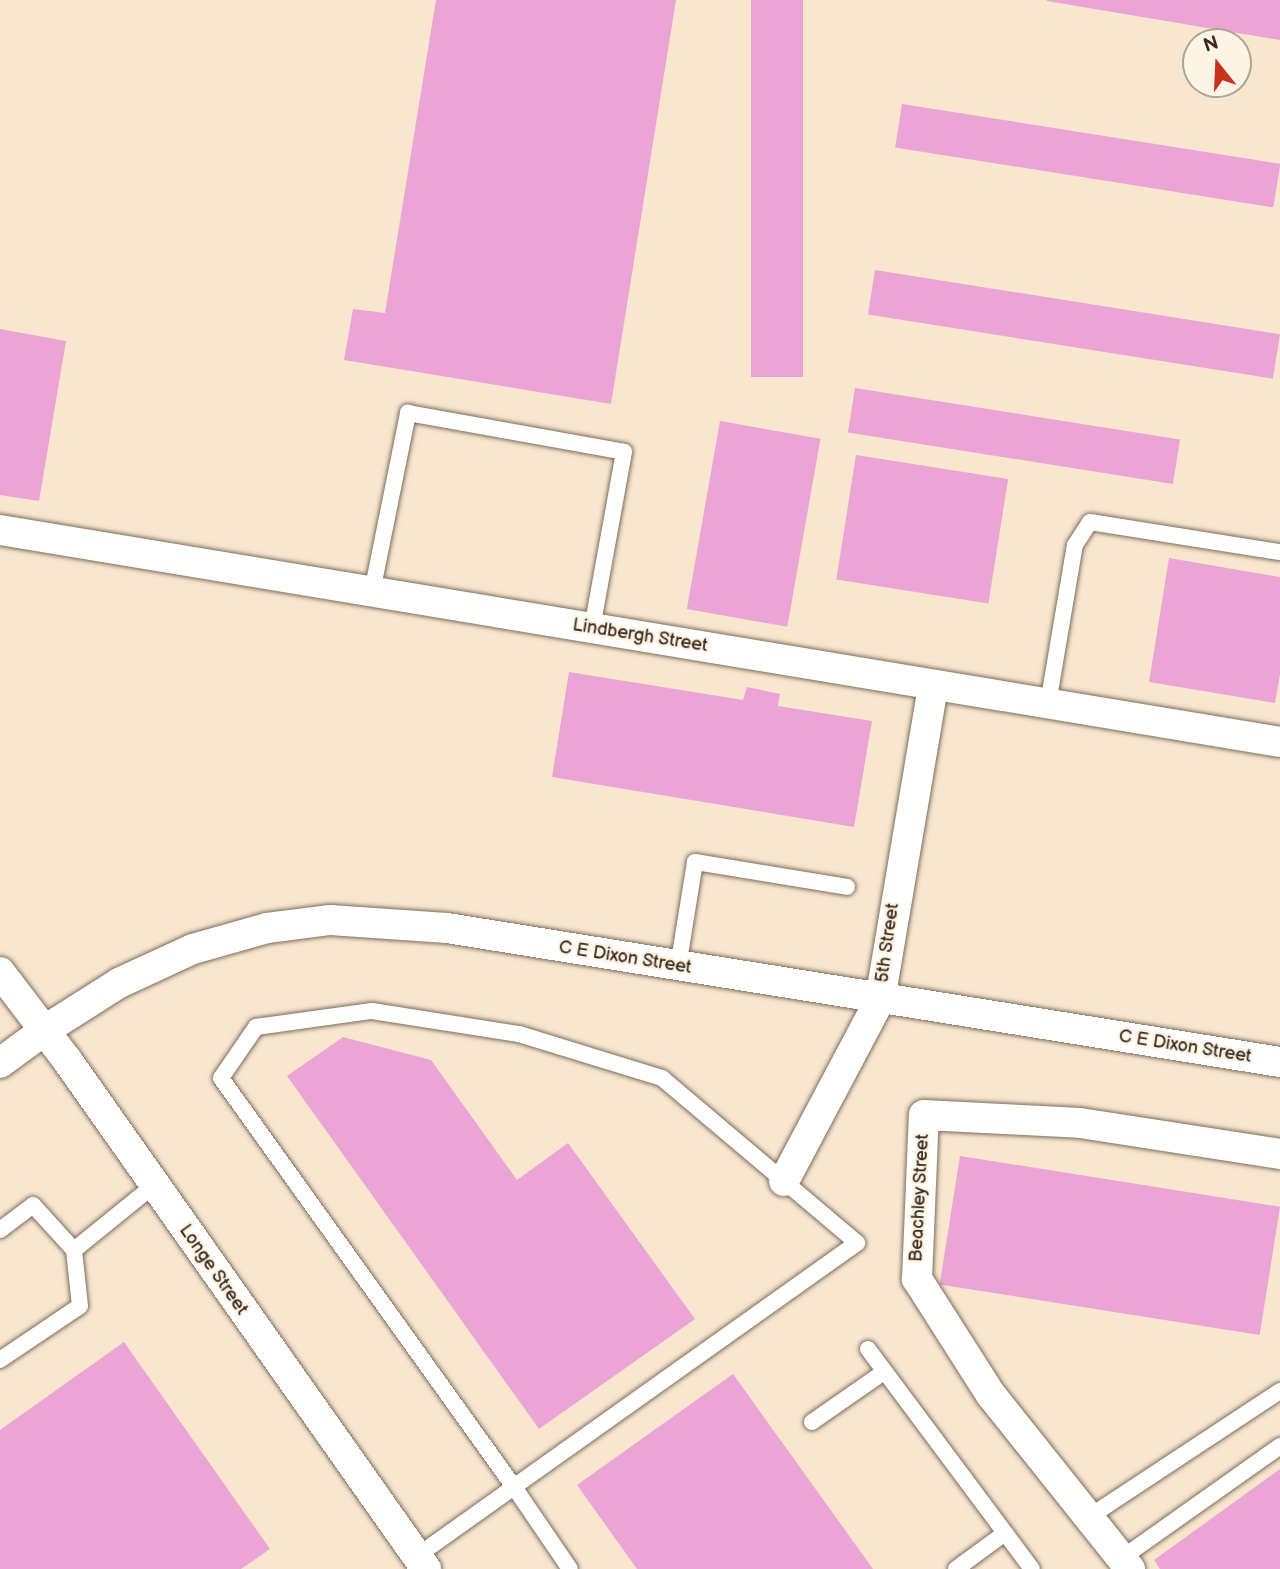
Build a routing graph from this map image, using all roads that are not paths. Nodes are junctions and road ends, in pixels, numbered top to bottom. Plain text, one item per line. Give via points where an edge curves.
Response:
1 (0, 530) edge
2 (1280, 552) edge
3 (372, 592) junction
4 (592, 628) junction
5 (933, 685) junction
6 (1048, 704) junction
7 (1280, 742) edge
8 (848, 887) dead end
9 (678, 967) junction
10 (0, 972) edge
11 (880, 1000) junction
12 (45, 1030) junction
13 (1280, 1062) edge
14 (0, 1063) edge
15 (1280, 1154) edge
16 (784, 1181) junction
17 (153, 1186) junction
18 (0, 1230) edge
19 (74, 1250) junction
20 (868, 1349) dead end
21 (0, 1360) edge
22 (884, 1372) junction
23 (1280, 1391) edge
24 (813, 1422) dead end
25 (1280, 1446) edge
26 (514, 1487) junction
27 (1089, 1517) junction
28 (1005, 1533) junction
29 (422, 1562) edge
30 (1126, 1563) edge
31 (570, 1569) edge
32 (956, 1569) edge
33 (1032, 1569) edge

1 - 3 street, Lindbergh Street
2 - 6 lane via 1090,522 1075,545
3 - 4 street, Lindbergh Street
3 - 4 lane via 408,413 624,452
4 - 5 street, Lindbergh Street
5 - 6 street, Lindbergh Street
5 - 11 street, 5th Street
6 - 7 street, Lindbergh Street
8 - 9 lane via 695,862
9 - 11 street, C E Dixon Street
9 - 12 street, C E Dixon Street via 447,928 330,920 267,928 193,949 119,983
10 - 12 street, Longe Street
11 - 13 street, C E Dixon Street
11 - 16 street, 5th Street
12 - 14 street, C E Dixon Street
12 - 17 street, Longe Street
15 - 27 street, Beachley Street via 1080,1123 924,1115 916,1279 991,1395
16 - 26 lane via 857,1243
16 - 26 lane via 662,1078 519,1034 372,1011 256,1027 221,1078
17 - 19 lane
17 - 29 street, Longe Street
18 - 19 lane via 33,1205
19 - 21 lane via 80,1306
20 - 22 lane
22 - 24 lane
22 - 28 lane
23 - 27 lane
25 - 30 lane
26 - 29 lane
26 - 31 lane
27 - 30 street, Beachley Street
28 - 32 lane
28 - 33 lane

